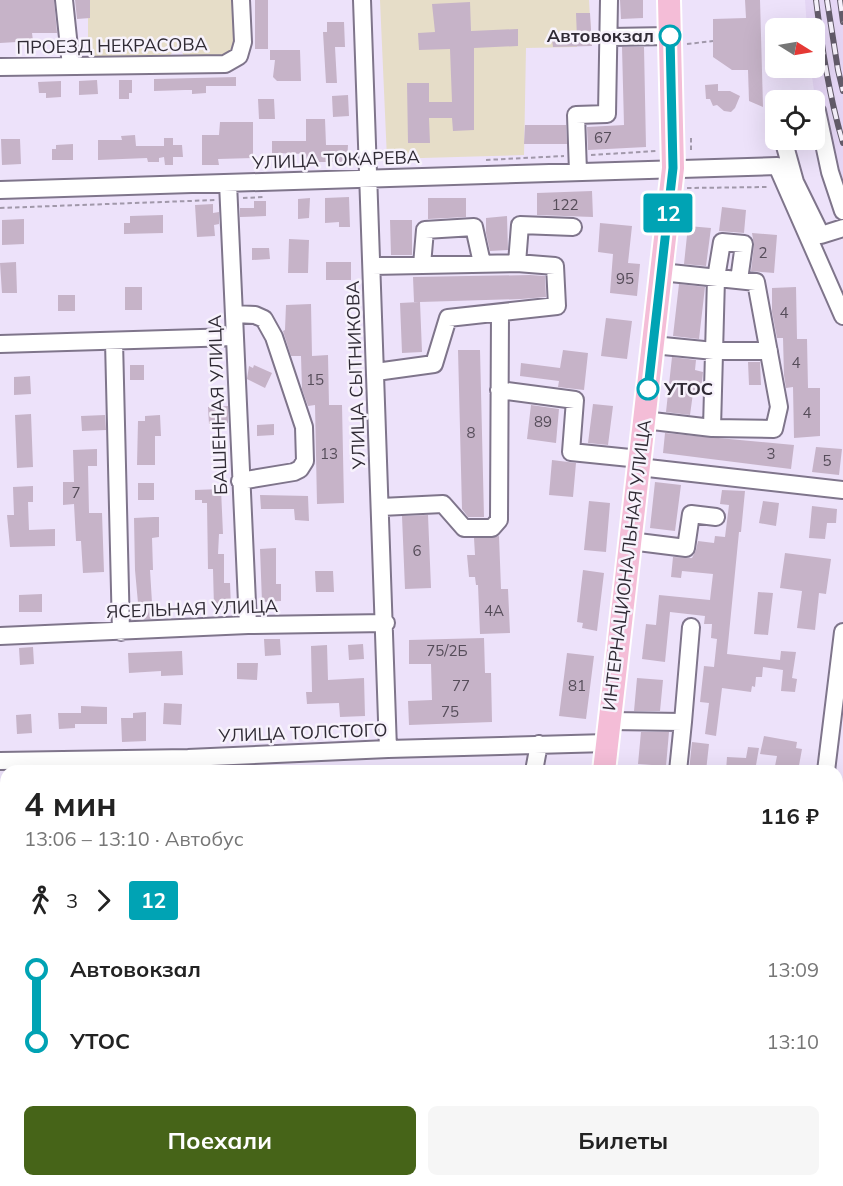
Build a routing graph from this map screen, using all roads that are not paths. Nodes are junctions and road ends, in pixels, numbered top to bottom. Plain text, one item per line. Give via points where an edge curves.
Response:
1 (64, 0) edge
2 (241, 0) edge
3 (363, 0) edge
4 (609, 0) edge
5 (669, 0) edge
6 (610, 37) junction
7 (679, 40) junction
8 (71, 66) junction
9 (0, 67) edge
10 (825, 149) edge
11 (786, 150) edge
12 (670, 157) junction
13 (578, 164) junction
14 (368, 179) junction
15 (228, 183) junction
16 (0, 190) edge
17 (843, 211) edge
18 (573, 227) dead end
19 (843, 228) edge
20 (482, 263) junction
21 (517, 263) junction
22 (422, 265) junction
23 (372, 266) junction
24 (661, 272) junction
25 (716, 278) junction
26 (740, 280) junction
27 (500, 313) junction
28 (234, 314) junction
29 (843, 316) edge
30 (234, 337) junction
31 (114, 341) junction
32 (0, 344) edge
33 (653, 345) junction
34 (714, 351) junction
35 (769, 351) junction
36 (376, 372) junction
37 (499, 390) junction
38 (644, 420) junction
39 (712, 428) junction
40 (639, 463) junction
41 (240, 481) junction
42 (843, 490) edge
43 (381, 507) junction
44 (716, 517) dead end
45 (630, 541) junction
46 (386, 623) junction
47 (248, 625) junction
48 (691, 627) dead end
49 (121, 632) junction
50 (843, 632) edge
51 (0, 636) edge
52 (609, 721) junction
53 (683, 722) junction
54 (607, 743) junction
55 (539, 744) junction
56 (388, 749) junction
57 (0, 761) edge
58 (833, 761) edge
59 (185, 764) edge
60 (535, 765) edge
61 (605, 765) edge
62 (679, 765) edge

1 - 8 street
2 - 8 street, ПРОЕЗД НЕКРАСОВА via 243,42 238,56 225,64
3 - 14 street, УЛИЦА СЫТНИКОВА
4 - 6 street
5 - 7 main road, ИНТЕРНАЦИОНАЛЬНАЯ УЛИЦА
6 - 7 street
6 - 13 street via 607,114 576,116
7 - 12 main road, ИНТЕРНАЦИОНАЛЬНАЯ УЛИЦА
8 - 9 street, ПРОЕЗД НЕКРАСОВА
10 - 17 street
11 - 19 street via 795,182 821,235
12 - 13 street, УЛИЦА ТОКАРЕВА
12 - 24 main road, ИНТЕРНАЦИОНАЛЬНАЯ УЛИЦА
12 - 29 street, УЛИЦА ТОКАРЕВА via 777,166
13 - 14 street, УЛИЦА ТОКАРЕВА
14 - 15 street, УЛИЦА ТОКАРЕВА
14 - 23 street, УЛИЦА СЫТНИКОВА
15 - 16 street, УЛИЦА ТОКАРЕВА
15 - 28 street, БАШЕННАЯ УЛИЦА
18 - 21 street via 520,225
20 - 21 street
20 - 22 street
20 - 22 street via 474,227 425,230
21 - 27 street via 555,266 557,306
22 - 23 street
23 - 36 street, УЛИЦА СЫТНИКОВА
24 - 25 street
24 - 33 main road, ИНТЕРНАЦИОНАЛЬНАЯ УЛИЦА
25 - 26 street
25 - 26 street via 722,242 744,244
25 - 34 street
26 - 35 street via 756,282
27 - 36 street via 448,318 434,364
27 - 37 street
28 - 30 street, БАШЕННАЯ УЛИЦА
28 - 41 street via 255,315 264,320 304,427 305,461 300,470
30 - 31 street
30 - 41 street, БАШЕННАЯ УЛИЦА
31 - 32 street
31 - 49 street
33 - 34 street
33 - 38 main road, ИНТЕРНАЦИОНАЛЬНАЯ УЛИЦА
34 - 35 street
34 - 39 street
35 - 39 street via 779,407 774,429
36 - 43 street, УЛИЦА СЫТНИКОВА
37 - 40 street via 575,399 571,452
37 - 43 street via 499,520 492,528 464,528 443,504
38 - 39 street
38 - 40 main road, ИНТЕРНАЦИОНАЛЬНАЯ УЛИЦА
40 - 42 street
40 - 45 main road, ИНТЕРНАЦИОНАЛЬНАЯ УЛИЦА
41 - 47 street, БАШЕННАЯ УЛИЦА
43 - 46 street, УЛИЦА СЫТНИКОВА
44 - 45 street via 691,514 686,549
45 - 52 main road, ИНТЕРНАЦИОНАЛЬНАЯ УЛИЦА
46 - 47 street, ЯСЕЛЬНАЯ УЛИЦА
46 - 56 street, УЛИЦА СЫТНИКОВА
47 - 49 street, ЯСЕЛЬНАЯ УЛИЦА
48 - 53 street
49 - 51 street, ЯСЕЛЬНАЯ УЛИЦА
50 - 58 street
52 - 53 street
52 - 54 main road, ИНТЕРНАЦИОНАЛЬНАЯ УЛИЦА
53 - 62 street
54 - 55 street, УЛИЦА ТОЛСТОГО
54 - 61 main road, ИНТЕРНАЦИОНАЛЬНАЯ УЛИЦА
55 - 56 street, УЛИЦА ТОЛСТОГО
55 - 60 street
56 - 59 street, УЛИЦА ТОЛСТОГО
57 - 59 street, УЛИЦА ТОЛСТОГО

